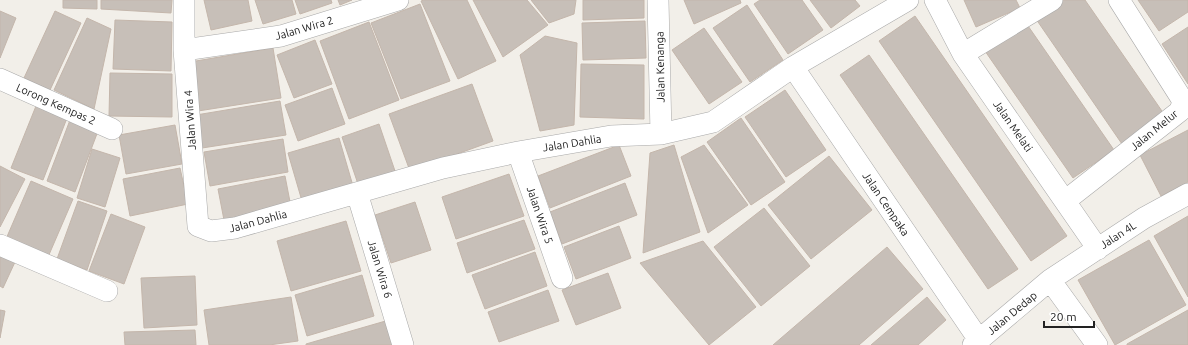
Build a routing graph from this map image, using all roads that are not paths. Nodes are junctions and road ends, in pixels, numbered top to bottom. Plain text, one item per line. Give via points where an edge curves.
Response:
1 (184, 0) edge
2 (398, 0) edge
3 (658, 0) edge
4 (908, 0) edge
5 (935, 0) edge
6 (1052, 0) edge
7 (1119, 0) edge
8 (184, 50) junction
9 (963, 54) junction
10 (793, 67) junction
11 (0, 79) edge
12 (112, 130) dead end
13 (661, 134) junction
14 (518, 152) junction
15 (357, 193) junction
16 (1188, 194) edge
17 (1065, 202) junction
18 (210, 231) joint
19 (0, 245) edge
20 (1098, 249) junction
21 (562, 278) dead end
22 (1050, 280) junction
23 (107, 291) dead end
24 (976, 342) edge
25 (404, 345) edge
26 (1097, 345) edge

1 - 8 street, Jalan Wira 4
2 - 8 street, Jalan Wira 2 via 281,36
3 - 13 street, Jalan Kenanga
4 - 10 street, Jalan Dahlia
5 - 9 street, Jalan Melati
6 - 9 street
7 - 17 street, Jalan Melur via 1183,101 1180,111
8 - 18 street, Jalan Wira 4 via 198,226
9 - 17 street, Jalan Melati
10 - 13 street, Jalan Dahlia via 713,122
10 - 24 street, Jalan Cempaka
11 - 12 street, Lorong Kempas 2
13 - 14 street, Jalan Dahlia via 611,136
14 - 15 street, Jalan Dahlia via 443,168
14 - 21 street, Jalan Wira 5
15 - 18 street, Jalan Dahlia via 235,228
15 - 25 street, Jalan Wira 6
16 - 20 street, Jalan 4L via 1144,218
17 - 20 street, Jalan Melati
19 - 23 street
20 - 22 street, Jalan 4L
22 - 24 street, Jalan Dedap
22 - 26 street

